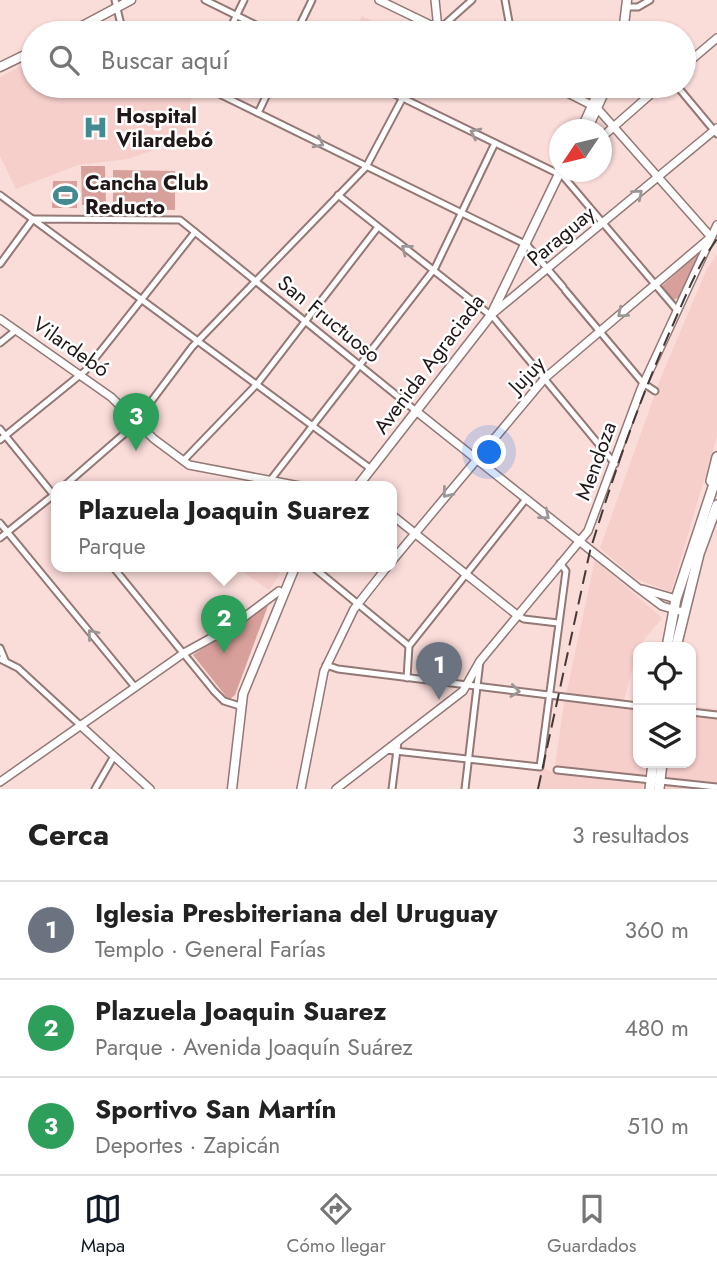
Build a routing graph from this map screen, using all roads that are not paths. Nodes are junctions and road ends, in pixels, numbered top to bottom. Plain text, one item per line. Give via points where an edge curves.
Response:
1 (131, 0) edge
2 (205, 0) edge
3 (244, 0) edge
4 (312, 0) edge
5 (379, 0) edge
6 (435, 0) edge
7 (472, 0) edge
8 (505, 0) edge
9 (650, 0) edge
10 (627, 3) edge
11 (116, 5) edge
12 (439, 15) junction
13 (236, 16) junction
14 (448, 20) joint
15 (89, 21) edge
16 (234, 21) edge
17 (247, 21) edge
18 (302, 21) edge
19 (418, 21) edge
20 (438, 21) edge
21 (509, 21) edge
22 (628, 21) edge
23 (717, 38) edge
24 (696, 56) edge
25 (21, 57) edge
26 (0, 67) edge
27 (227, 98) edge
28 (265, 98) edge
29 (403, 98) joint
30 (579, 98) edge
31 (597, 98) edge
32 (600, 98) edge
33 (646, 98) edge
34 (687, 98) edge
35 (595, 106) junction
36 (258, 113) junction
37 (587, 119) edge
38 (591, 119) edge
39 (615, 125) junction
40 (612, 128) edge
41 (716, 131) edge
42 (495, 143) junction
43 (366, 167) junction
44 (549, 169) edge
45 (659, 177) junction
46 (558, 182) edge
47 (567, 182) edge
48 (0, 195) edge
49 (338, 195) junction
50 (461, 212) junction
51 (33, 219) junction
52 (603, 223) junction
53 (717, 225) edge
54 (379, 227) junction
55 (195, 232) junction
56 (711, 237) junction
57 (527, 245) junction
58 (1, 261) edge
59 (433, 270) junction
60 (548, 270) junction
61 (256, 282) junction
62 (655, 285) junction
63 (142, 299) junction
64 (676, 309) junction
65 (491, 315) junction
66 (0, 319) edge
67 (305, 321) junction
68 (16, 330) junction
69 (600, 331) junction
70 (200, 342) junction
71 (0, 343) edge
72 (359, 365) junction
73 (80, 375) junction
74 (545, 378) junction
75 (643, 383) junction
76 (257, 384) junction
77 (656, 391) dead end
78 (416, 411) junction
79 (136, 421) junction
80 (312, 425) junction
81 (0, 429) edge
82 (3, 438) edge
83 (717, 457) edge
84 (475, 458) junction
85 (183, 461) junction
86 (615, 464) junction
87 (370, 469) junction
88 (717, 475) edge
89 (70, 481) edge
90 (264, 481) edge
91 (270, 481) edge
92 (361, 481) edge
93 (51, 491) edge
94 (711, 493) junction
95 (51, 498) edge
96 (526, 499) junction
97 (717, 505) edge
98 (397, 519) edge
99 (0, 523) edge
100 (7, 532) junction
101 (415, 533) junction
102 (0, 538) edge
103 (579, 542) junction
104 (397, 555) edge
105 (560, 563) junction
106 (117, 572) edge
107 (287, 572) edge
108 (293, 572) edge
109 (319, 572) edge
110 (383, 572) edge
111 (466, 573) junction
112 (638, 588) junction
113 (279, 591) junction
114 (677, 599) junction
115 (358, 604) junction
116 (678, 611) junction
117 (517, 615) junction
118 (558, 623) junction
119 (669, 642) edge
120 (677, 642) edge
121 (409, 646) junction
122 (0, 648) edge
123 (184, 653) junction
124 (3, 659) edge
125 (481, 661) junction
126 (326, 665) junction
127 (407, 678) junction
128 (467, 685) junction
129 (478, 686) junction
130 (135, 687) junction
131 (550, 695) junction
132 (238, 705) junction
133 (633, 705) edge
134 (696, 713) edge
135 (717, 715) edge
136 (80, 725) junction
137 (398, 742) junction
138 (386, 750) junction
139 (396, 751) junction
140 (114, 756) junction
141 (469, 759) junction
142 (660, 768) edge
143 (557, 770) dead end
144 (0, 782) edge
145 (655, 785) edge
146 (717, 787) edge
147 (95, 789) edge
148 (150, 789) edge
149 (230, 789) edge
150 (301, 789) edge
151 (336, 789) edge
152 (392, 789) edge
153 (465, 789) edge

1 - 11 main road
2 - 13 street
3 - 13 street
4 - 18 street
5 - 19 street
6 - 12 street
7 - 14 street
8 - 21 street
9 - 10 street via 638,7
10 - 22 main road
11 - 15 main road
12 - 14 street
12 - 20 street
13 - 16 street
13 - 17 street
23 - 24 street
25 - 26 main road
27 - 36 street
28 - 36 street
42 -> 29 street
29 - 43 street
30 - 35 street
31 - 35 main road
32 - 35 main road
33 - 39 street
34 - 41 street
35 - 37 main road
35 - 38 main road
35 - 39 street
36 -> 43 street
39 - 40 street
39 - 45 street
41 - 45 street, Paraguay
42 - 44 street
42 - 50 street
43 - 49 street
43 - 50 street
52 -> 45 street, Paraguay
45 - 56 street
46 - 57 main road, Avenida Agraciada
47 - 52 street
48 - 51 street
49 - 54 street
49 - 61 street
50 - 57 street
50 - 59 street
51 - 55 street, San Fructuoso via 180,220
51 - 58 street
51 - 63 street
52 - 60 street, Paraguay
52 - 62 street
53 - 56 street, Mendoza
59 -> 54 street
54 - 67 street
55 - 61 street, San Fructuoso
55 - 63 street
56 - 62 street, Jujuy
56 - 64 street, Mendoza
57 - 60 street
57 - 65 main road, Avenida Agraciada
59 - 65 street
59 - 72 street
60 - 65 street, Paraguay
60 - 69 street
61 - 67 street, San Fructuoso
61 - 70 street
62 - 64 street
62 -> 69 street, Jujuy
63 - 70 street
63 - 73 street
64 - 75 street, Mendoza
65 - 74 street
65 - 78 main road, Avenida Agraciada
66 - 68 street, Vilardebó
67 - 72 street, San Fructuoso
67 - 76 street
68 - 71 street
68 - 73 street, Vilardebó
69 - 74 street, Jujuy
69 - 75 street
70 - 76 street
70 - 79 street
72 - 78 street, San Fructuoso
72 - 80 street
73 - 79 street, Vilardebó
73 - 82 street
74 - 84 street, Jujuy
74 - 86 street
75 - 77 street
75 - 86 street, Mendoza
76 - 80 street
76 - 85 street
78 - 84 street, San Fructuoso
78 - 87 main road, Avenida Agraciada
79 - 85 street, Vilardebó
79 - 89 street
80 - 87 street
80 - 91 street
81 - 82 street
82 - 93 street
83 - 94 main road
84 - 96 street, San Fructuoso
84 -> 101 street, Jujuy
85 - 90 street, Vilardebó
86 - 103 street, Mendoza via 591,525
87 - 92 main road, Avenida Agraciada
88 - 94 main road
94 - 114 main road
95 - 100 street
96 -> 103 street, San Fructuoso
96 - 111 street
97 - 116 main road
98 - 101 street
99 - 100 street
100 - 102 street
130 -> 100 street
101 - 104 street, Jujuy
101 - 111 street
103 - 105 street, Mendoza
103 - 112 street, San Fructuoso
105 - 117 street, Mendoza
105 - 118 street via 566,571
106 - 123 street
107 - 113 main road
108 - 132 main road
109 - 115 street
110 - 115 street
111 - 117 street
111 - 121 street
112 - 114 street, San Fructuoso
112 - 116 street, San Fructuoso
113 - 123 street via 231,627
113 - 132 main road via 240,687
114 - 116 main road
115 - 121 street
115 - 126 street
116 - 119 main road
116 - 120 main road
117 - 118 street
117 - 125 street, Mendoza
118 - 131 street
121 - 127 street
122 - 124 street
123 - 130 street
123 - 132 street via 224,701
124 - 136 street
125 - 128 street, Mendoza
125 - 129 street
126 - 127 street
126 - 150 street
127 - 128 street
128 - 129 street
128 - 137 street
129 -> 131 street
129 - 141 street
130 - 136 street
131 - 133 street
131 - 141 street via 540,767
132 - 149 main road
134 - 135 street
136 - 140 street
136 - 144 street
137 - 138 street
137 - 139 street
138 - 139 street
138 - 151 street
139 - 141 street
139 - 152 street
140 - 147 street
140 - 148 street
141 - 153 street
142 - 145 main road
143 - 145 street
145 - 146 street

